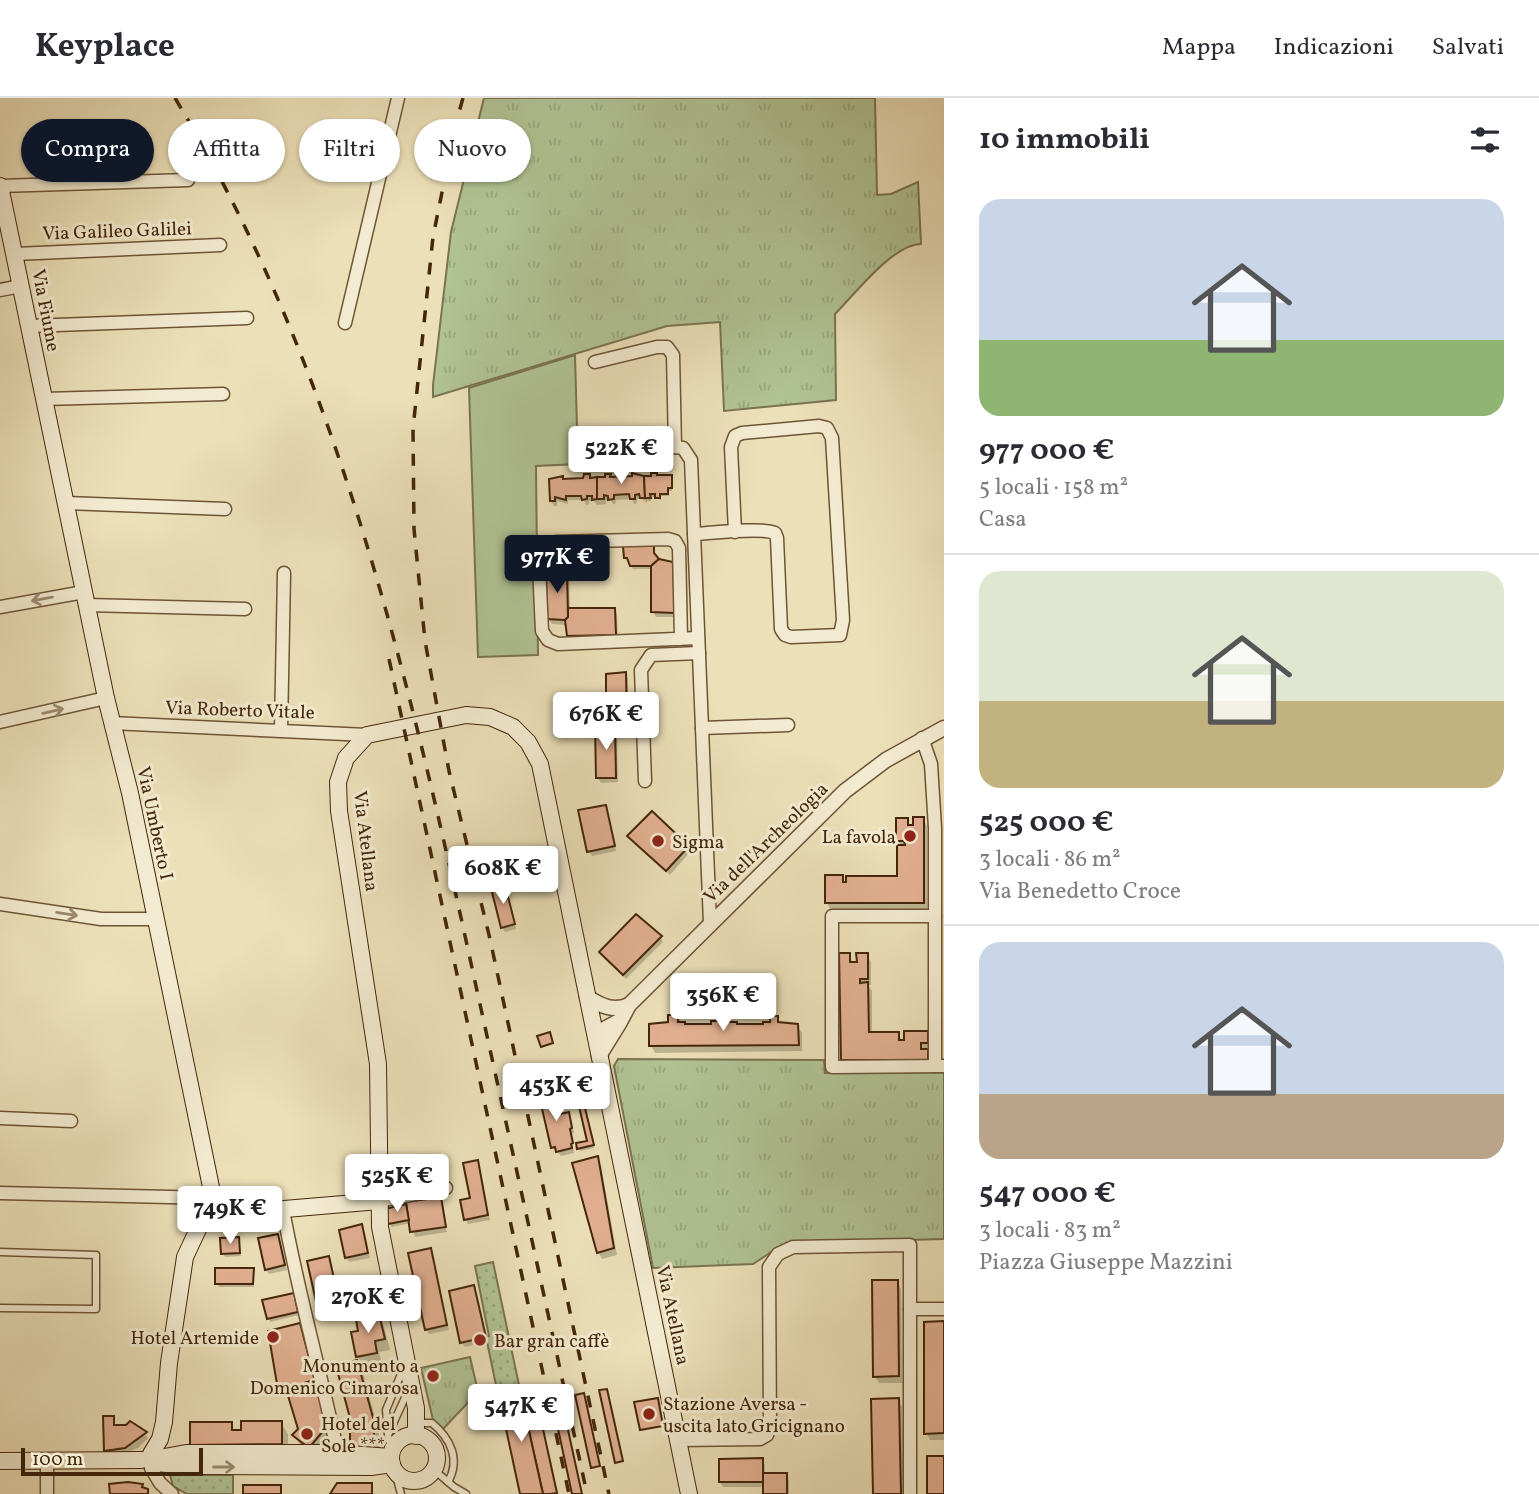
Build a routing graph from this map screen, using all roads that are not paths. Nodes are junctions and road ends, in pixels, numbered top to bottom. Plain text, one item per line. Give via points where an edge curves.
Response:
1 (398, 98) edge
2 (168, 181) edge
3 (0, 186) edge
4 (220, 246) dead end
5 (15, 254) junction
6 (21, 286) junction
7 (0, 290) edge
8 (247, 318) dead end
9 (345, 323) dead end
10 (29, 326) junction
11 (596, 362) dead end
12 (223, 394) dead end
13 (44, 399) junction
14 (53, 442) joint
15 (675, 447) junction
16 (586, 452) dead end
17 (66, 503) junction
18 (225, 509) dead end
19 (735, 532) junction
20 (694, 534) junction
21 (284, 573) dead end
22 (85, 598) junction
23 (0, 607) edge
24 (245, 609) dead end
25 (698, 638) junction
26 (681, 639) junction
27 (699, 653) junction
28 (106, 698) junction
29 (0, 722) edge
30 (111, 723) junction
31 (788, 726) dead end
32 (702, 728) junction
33 (944, 728) edge
34 (281, 730) junction
35 (367, 735) junction
36 (922, 738) junction
37 (645, 781) dead end
38 (0, 904) edge
39 (935, 916) junction
40 (155, 919) junction
41 (710, 923) junction
42 (939, 942) edge
43 (587, 997) junction
44 (623, 1012) junction
45 (593, 1026) junction
46 (599, 1056) junction
47 (940, 1066) edge
48 (0, 1118) edge
49 (71, 1121) dead end
50 (446, 1188) dead end
51 (0, 1193) edge
52 (212, 1198) junction
53 (379, 1201) junction
54 (283, 1210) junction
55 (214, 1215) junction
56 (0, 1252) edge
57 (0, 1308) edge
58 (910, 1309) junction
59 (944, 1309) edge
60 (406, 1362) junction
61 (411, 1383) junction
62 (416, 1429) junction
63 (678, 1440) junction
64 (335, 1453) junction
65 (392, 1456) junction
66 (0, 1461) edge
67 (47, 1461) junction
68 (151, 1461) junction
69 (434, 1470) junction
70 (452, 1488) edge
71 (47, 1494) edge
72 (172, 1494) edge
73 (401, 1494) edge
74 (466, 1494) edge
75 (689, 1494) edge
76 (910, 1494) edge

1 - 9 street
2 - 3 street
3 - 5 main road, Via Fiume
4 - 5 street, Via Galileo Galilei
5 - 6 main road, Via Fiume
6 - 7 street
6 - 10 main road, Via Fiume
8 - 10 street
10 - 13 main road, Via Fiume
11 - 15 street via 667,347 673,355
12 - 13 street
13 - 14 main road, Via Fiume
14 - 17 main road, Via Umberto I
15 - 16 street
15 - 20 street via 683,448 691,460
17 - 18 street
17 - 22 main road, Via Umberto I
19 - 19 street via 731,447 735,436 827,428 832,438 844,620 840,635 785,635 778,538 769,530
19 - 20 street
20 - 25 street
21 - 34 street
22 -> 23 street
22 - 24 street
22 - 28 main road, Via Umberto I
25 - 26 street
25 - 27 street
26 - 26 street via 679,548 675,541 556,542 547,550 539,565 542,631 548,640 558,644
27 - 32 street
27 - 37 street via 651,655 641,670
29 -> 28 street
28 - 30 main road, Via Umberto I
30 - 34 street, Via Roberto Vitale
30 - 40 main road, Via Umberto I
31 - 32 street
32 - 41 street
33 - 36 street, Via dell'Archeologia
34 - 35 street, Via Roberto Vitale
35 - 43 main road, Via Atellana via 466,715 490,717 513,727 528,742 540,764
35 - 53 main road, Via Atellana via 346,758 338,782 378,1064
36 - 39 street via 931,764 936,828
36 - 41 street, Via dell'Archeologia via 845,791
38 -> 40 street via 101,919
39 - 42 street
39 - 47 street via 832,916 832,1067
40 - 52 main road, Via Umberto I
41 - 44 street, Via dell'Archeologia
42 - 47 street
43 - 44 street
43 - 45 main road, Via Atellana
44 - 45 street, Via dell'Archeologia
44 - 46 street
45 - 46 main road, Via Atellana
46 - 63 main road, Via Atellana
48 - 49 street
50 - 53 street
51 - 52 street
52 - 55 main road, Via Umberto I
53 - 54 main road
53 - 60 main road, Via Atellana
54 - 55 main road
54 - 64 street
55 - 68 main road via 200,1225 184,1256 164,1422
56 - 57 lane via 96,1255 96,1309
58 - 59 street
58 - 63 street via 910,1245 793,1248 778,1254 769,1268 771,1426 767,1435 760,1439
58 - 76 street
60 - 61 main road, Via Atellana
60 - 65 lane via 386,1410
61 - 62 main road, Via Atellana
61 - 65 lane
62 - 65 main road via 399,1441
62 - 69 main road via 434,1448
62 - 70 lane via 432,1423 447,1437 453,1449
63 - 75 main road, Via Atellana
64 - 65 main road
64 - 68 main road via 186,1453
68 -> 65 main road via 188,1466 372,1468
65 - 69 main road via 401,1477 415,1481
65 - 73 lane
66 - 67 main road
67 - 68 main road
67 - 71 street
68 - 72 street via 160,1483
69 - 70 lane
70 - 74 lane

